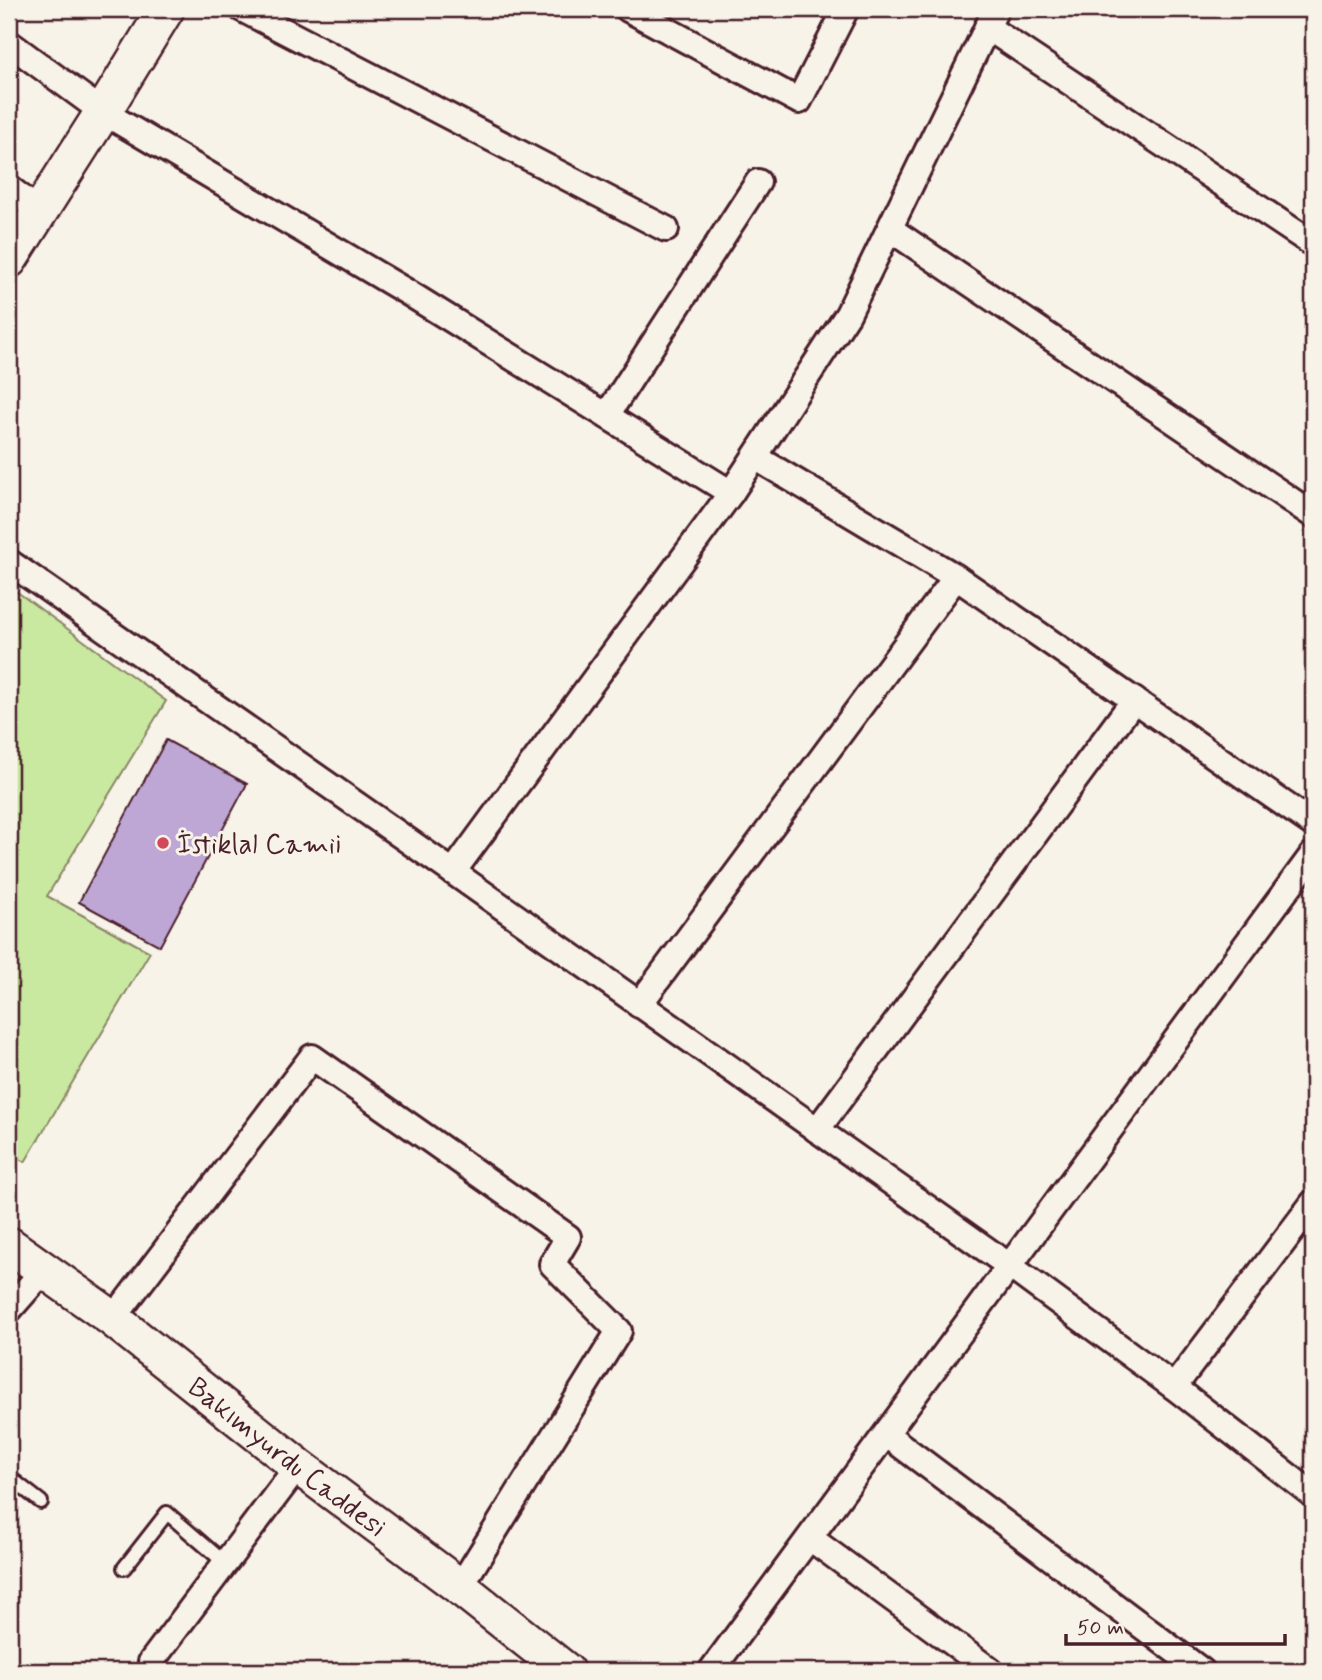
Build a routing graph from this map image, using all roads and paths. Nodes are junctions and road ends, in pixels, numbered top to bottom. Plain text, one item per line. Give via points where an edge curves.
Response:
1 (242, 9) edge
2 (628, 9) edge
3 (846, 9) edge
4 (159, 11) edge
5 (992, 18) edge
6 (9, 43) edge
7 (103, 112) junction
8 (758, 182) dead end
9 (9, 188) edge
10 (40, 212) junction
11 (666, 229) dead end
12 (890, 229) junction
13 (1313, 244) edge
14 (9, 260) edge
15 (607, 415) junction
16 (755, 457) junction
17 (731, 493) junction
18 (1313, 515) edge
19 (9, 562) edge
20 (956, 577) junction
21 (1134, 700) junction
22 (1313, 824) edge
23 (1313, 854) edge
24 (453, 872) junction
25 (639, 1005) junction
26 (817, 1130) junction
27 (1313, 1203) edge
28 (9, 1245) edge
29 (1011, 1267) junction
30 (44, 1270) junction
31 (9, 1310) edge
32 (113, 1319) junction
33 (1174, 1387) junction
34 (887, 1435) junction
35 (298, 1466) junction
36 (9, 1477) edge
37 (1313, 1495) edge
38 (41, 1502) dead end
39 (810, 1538) junction
40 (225, 1563) junction
41 (124, 1569) dead end
42 (460, 1587) junction
43 (153, 1671) edge
44 (566, 1671) edge
45 (711, 1671) edge
46 (990, 1671) edge
47 (1202, 1671) edge

1 - 11 street
2 - 3 street via 799,101
4 - 7 main road
5 - 12 street
5 - 13 street
6 - 7 street
7 - 10 main road
7 - 15 street
8 - 15 street
9 - 10 street
10 - 14 main road
12 - 16 street via 848,314
12 - 18 street
15 - 17 street
16 - 17 street
16 - 20 street
17 - 24 street
19 - 24 street
20 - 21 street
20 - 25 street
21 - 22 street
21 - 26 street
23 - 29 street
24 - 25 street
25 - 26 street
26 - 29 street
27 - 33 street
28 - 30 main road, Bakımyurdu Caddesi
29 - 33 street
29 - 34 street
30 - 31 street
30 - 32 main road, Bakımyurdu Caddesi
32 - 35 main road, Bakımyurdu Caddesi
32 - 42 street via 312,1058 568,1237 552,1264 619,1331
33 - 37 street
34 - 39 street
34 - 47 street
35 - 40 street
35 - 42 main road, Bakımyurdu Caddesi
36 - 38 lane
39 - 45 street
39 - 46 street
40 - 41 lane via 167,1513
40 - 43 street via 151,1662
42 - 44 main road, Bakımyurdu Caddesi

